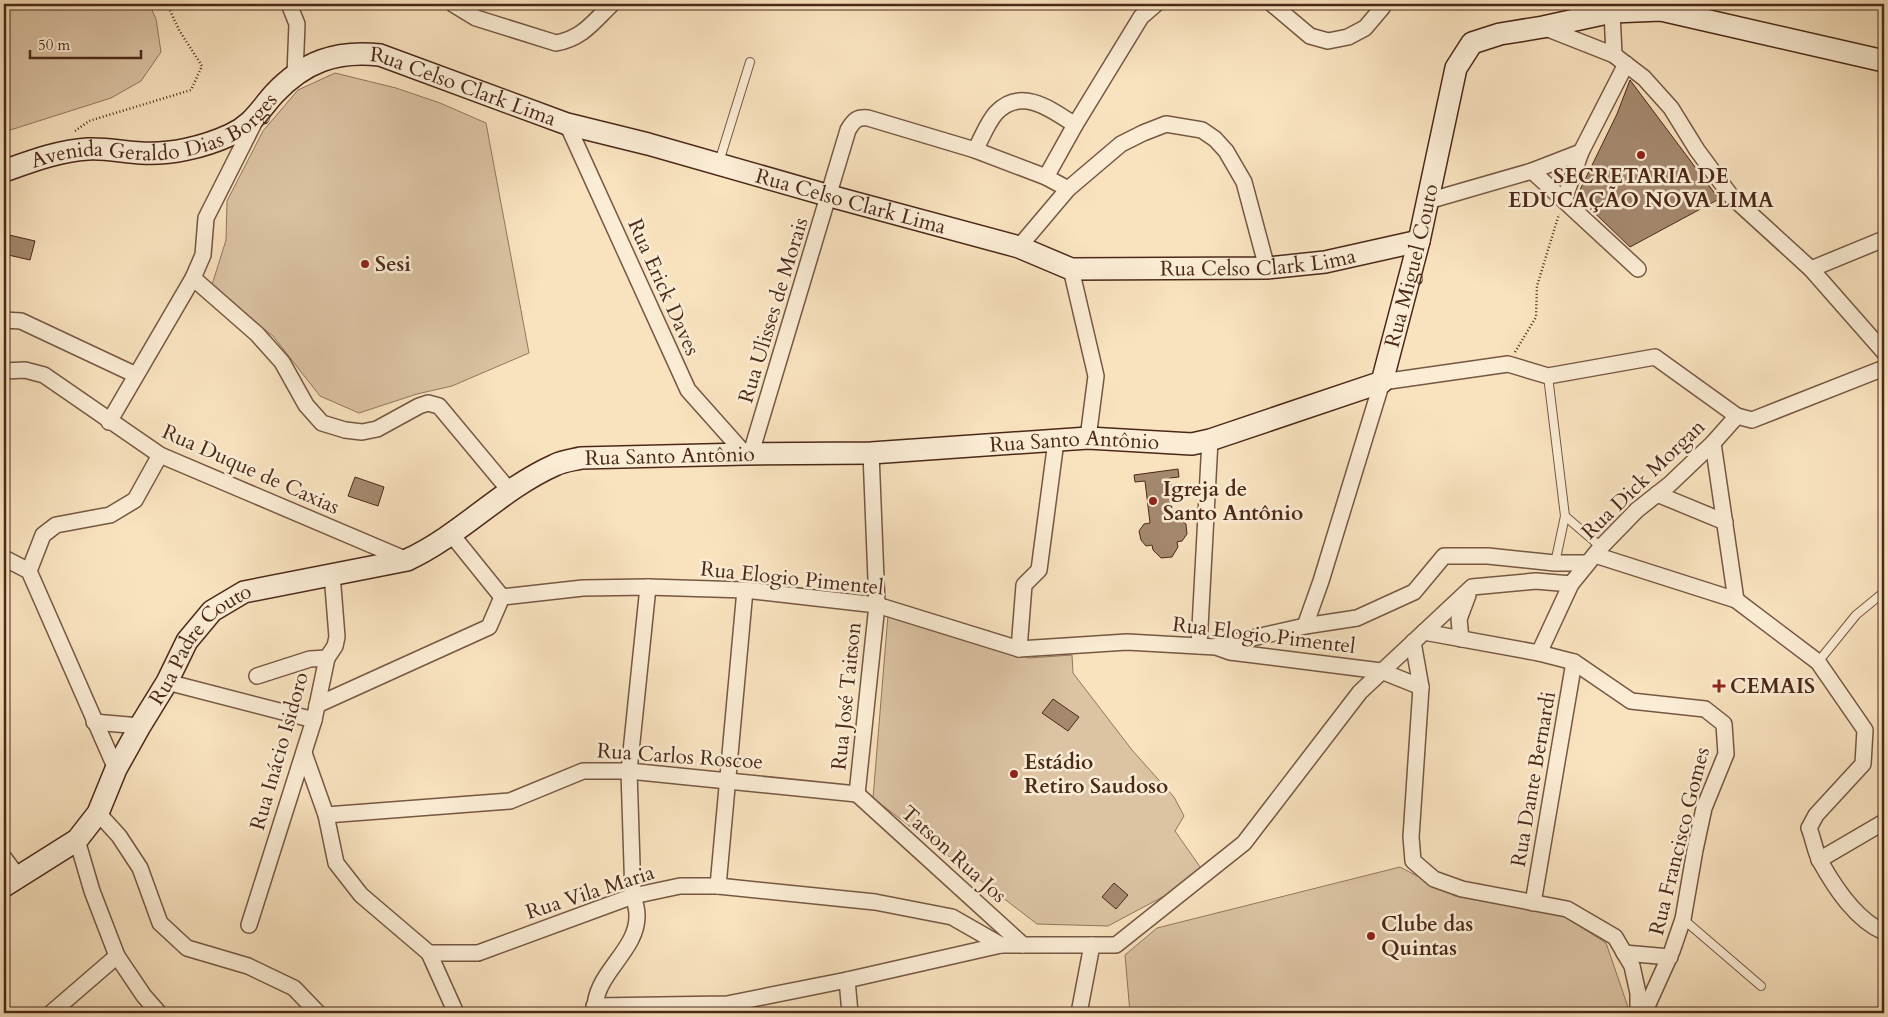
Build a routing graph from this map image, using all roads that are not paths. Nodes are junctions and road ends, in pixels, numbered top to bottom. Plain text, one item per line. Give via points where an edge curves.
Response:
1 (289, 4) edge
2 (453, 4) edge
3 (612, 4) edge
4 (1156, 4) edge
5 (1272, 4) edge
6 (1383, 4) edge
7 (1615, 8) edge
8 (1543, 27) junction
9 (1620, 59) junction
10 (1884, 61) edge
11 (750, 62) dead end
12 (295, 74) junction
13 (256, 117) junction
14 (567, 124) junction
15 (1075, 125) junction
16 (975, 150) junction
17 (1581, 152) junction
18 (718, 164) junction
19 (4, 170) edge
20 (1532, 171) junction
21 (1046, 177) junction
22 (1068, 189) junction
23 (830, 196) junction
24 (1564, 200) junction
25 (1428, 201) junction
26 (1884, 238) edge
27 (1419, 241) junction
28 (1019, 247) junction
29 (1266, 268) junction
30 (1071, 269) junction
31 (1638, 269) dead end
32 (1811, 269) junction
33 (193, 278) junction
34 (4, 320) edge
35 (1884, 352) edge
36 (1884, 368) edge
37 (4, 371) edge
38 (136, 375) junction
39 (1548, 376) junction
40 (1382, 382) junction
41 (1737, 416) junction
42 (109, 422) junction
43 (1088, 438) junction
44 (1210, 440) junction
45 (1056, 441) junction
46 (1713, 443) junction
47 (748, 453) junction
48 (871, 453) junction
49 (160, 455) junction
50 (509, 490) junction
51 (1657, 494) junction
52 (1566, 516) junction
53 (1724, 522) junction
54 (452, 534) junction
55 (1595, 555) junction
56 (4, 558) edge
57 (407, 560) junction
58 (1555, 563) junction
59 (29, 571) junction
60 (332, 574) junction
61 (1571, 584) junction
62 (648, 587) junction
63 (1472, 587) junction
64 (745, 590) junction
65 (1884, 592) edge
66 (502, 597) junction
67 (1736, 600) junction
68 (877, 605) junction
69 (1305, 626) junction
70 (1419, 637) junction
71 (1461, 639) junction
72 (1199, 646) junction
73 (1216, 647) junction
74 (1018, 649) junction
75 (1538, 653) junction
76 (326, 658) junction
77 (1574, 662) junction
78 (1818, 662) junction
79 (1380, 671) junction
80 (257, 676) dead end
81 (167, 682) junction
82 (1421, 687) junction
83 (317, 705) junction
84 (314, 720) junction
85 (94, 722) junction
86 (140, 726) junction
87 (304, 753) junction
88 (116, 769) junction
89 (629, 771) junction
90 (727, 780) junction
91 (857, 794) junction
92 (98, 813) junction
93 (326, 815) junction
94 (1884, 822) edge
95 (76, 840) junction
96 (4, 858) edge
97 (1819, 860) junction
98 (11, 882) edge
99 (718, 886) junction
100 (634, 896) junction
101 (1533, 902) junction
102 (1684, 919) junction
103 (249, 925) dead end
104 (1884, 932) edge
105 (1001, 945) junction
106 (1023, 945) junction
107 (1092, 945) junction
108 (429, 953) junction
109 (1624, 953) junction
110 (117, 956) junction
111 (1670, 956) junction
112 (847, 980) junction
113 (1761, 986) dead end
114 (595, 1010) edge
115 (51, 1013) edge
116 (159, 1013) edge
117 (318, 1013) edge
118 (456, 1013) edge
119 (850, 1013) edge
120 (1079, 1013) edge
121 (1638, 1013) edge
122 (1644, 1013) edge

1 - 12 street via 297,24
2 - 3 street via 476,18 556,43 583,33
4 - 15 street via 1141,17
5 - 6 street via 1310,36 1328,41 1348,37 1365,28
7 - 8 street, Rua Miguel Couto
7 - 9 street
7 - 10 street, Rua Miguel Couto via 1661,10
8 - 9 street
8 - 25 street, Rua Miguel Couto via 1500,34 1472,43 1456,68
9 - 17 street
9 - 32 street via 1644,78 1670,108 1731,196
11 - 18 lane
12 - 13 street, Avenida Geraldo Dias Borges
12 - 14 street, Rua Celso Clark Lima via 315,62 334,57 358,52 380,55
13 - 19 street, Avenida Geraldo Dias Borges via 230,135 202,146 144,153 91,148 60,151
13 - 33 street via 206,218 203,255
14 - 18 street, Rua Celso Clark Lima
14 - 47 street, Rua Erick Daves via 688,390
15 - 16 street via 1041,104 1022,100 996,114
15 - 21 street
16 - 21 street
16 - 23 street, Rua Ulisses de Morais via 860,118 848,130
17 - 20 street
17 - 24 street
18 - 23 street, Rua Celso Clark Lima
20 - 24 street
20 - 25 street
21 - 22 street
22 - 28 street
22 - 29 street via 1122,144 1143,132 1166,124 1202,130 1215,138 1226,151 1244,182
23 - 28 street, Rua Celso Clark Lima
23 - 47 street, Rua Ulisses de Morais
24 - 31 street
25 - 27 street, Rua Miguel Couto
26 - 32 street
27 - 29 street, Rua Celso Clark Lima via 1325,262
27 - 40 street, Rua Miguel Couto
28 - 30 street, Rua Celso Clark Lima
29 - 30 street, Rua Celso Clark Lima
30 - 43 street via 1096,376
32 - 35 street
33 - 38 street
33 - 50 street via 257,334 282,362 306,405 322,423 362,432 377,429 419,406 428,403 439,406
34 - 38 street via 21,321
36 - 41 street via 1752,420
37 - 42 street, Rua Duque de Caxias via 25,370 44,375
38 - 42 street
39 - 40 street, Rua Santo Antônio via 1508,364
39 - 41 street, Rua Santo Antônio via 1656,358
39 - 52 lane
40 - 44 street, Rua Santo Antônio
40 - 69 street, Rua Miguel Couto
41 - 46 street, Rua Dick Morgan
42 - 49 street, Rua Duque de Caxias
43 - 44 street, Rua Santo Antônio via 1192,444
43 - 45 street, Rua Santo Antônio
44 - 72 street
45 - 48 street, Rua Santo Antônio
45 - 74 street via 1039,570 1024,585
46 - 51 street, Rua Dick Morgan
46 - 53 street
47 - 48 street, Rua Santo Antônio
47 - 50 street, Rua Santo Antônio via 581,458 557,464
48 - 68 street, Rua José Taitson
49 - 57 street, Rua Duque de Caxias
49 - 59 street via 135,500 110,515 56,525 43,535
50 - 54 street, Rua Santo Antônio
51 - 53 street
51 - 55 street, Rua Dick Morgan via 1637,510
52 - 55 lane
52 - 58 lane
53 - 67 street
54 - 57 street, Rua Santo Antônio via 430,550
54 - 66 street
55 - 58 street
55 - 61 street, Rua Dick Morgan
55 - 67 street
56 - 59 street
57 - 60 street, Rua Padre Couto
58 - 69 street via 1488,556 1444,556 1414,592 1356,618
59 - 85 street
60 - 76 street via 337,636 335,646
60 - 81 street, Rua Padre Couto via 244,592 212,611 187,641
61 - 63 street via 1536,581
61 - 75 street, Rua Dick Morgan
62 - 64 street, Rua Elogio Pimentel
62 - 66 street, Rua Elogio Pimentel via 583,588
62 - 89 street
63 - 70 street
63 - 71 street via 1458,619
64 - 68 street, Rua Elogio Pimentel
64 - 90 street
65 - 78 lane via 1856,615
66 - 83 street via 490,627
67 - 78 street
68 - 74 street, Rua Elogio Pimentel
68 - 91 street, Rua José Taitson
69 - 73 street
70 - 71 street, Rua Francisco Gomes
70 - 79 street
70 - 82 street
71 - 75 street, Rua Francisco Gomes
72 - 73 street, Rua Elogio Pimentel
72 - 74 street, Rua Elogio Pimentel via 1128,642
73 - 79 street, Rua Elogio Pimentel via 1230,652
75 - 77 street, Rua Francisco Gomes
76 - 80 street, Rua Inácio Isidoro via 310,659
76 - 83 street, Rua Inácio Isidoro
77 - 101 street, Rua Dante Bernardi
77 - 102 street, Rua Francisco Gomes via 1631,701 1705,709 1724,724 1726,754 1704,808
78 - 97 street via 1866,730 1863,764 1816,815 1809,828
79 - 82 street, Rua Elogio Pimentel
79 - 107 street via 1360,692 1244,843 1116,945
81 - 84 street
81 - 86 street, Rua Padre Couto
82 - 101 street via 1411,837 1413,861 1434,879 1462,889
83 - 84 street, Rua Inácio Isidoro
84 - 87 street, Rua Inácio Isidoro
85 - 86 street
85 - 88 street
86 - 88 street, Rua Padre Couto
87 - 93 street
87 - 103 street, Rua Inácio Isidoro
88 - 92 street, Rua Padre Couto
89 - 90 street, Rua Carlos Roscoe
89 - 93 street, Rua Carlos Roscoe via 583,771 510,801
89 - 100 street
90 - 91 street, Rua Carlos Roscoe
90 - 99 street
91 - 106 street, Tatson Rua Jos
92 - 95 street, Rua Padre Couto
92 - 117 street via 119,836 140,868 160,923 187,948 248,966 294,988
93 - 108 street via 336,864 361,895
94 - 97 street
95 - 98 street, Rua Padre Couto
95 - 110 street
96 - 98 street
97 - 104 street via 1844,898 1865,922
99 - 100 street, Rua Vila Maria via 680,886
99 - 105 street, Rua Vila Maria via 875,902 952,917
100 - 108 street, Rua Vila Maria via 478,953
100 - 114 street via 638,916 631,940 602,982
101 - 109 street via 1567,909 1615,937
102 - 111 street, Rua Francisco Gomes
102 - 113 lane
105 - 106 street
105 - 112 street
106 - 107 street
107 - 120 street
108 - 118 street
109 - 111 street
109 - 121 street via 1632,966 1638,993
110 - 115 street
110 - 116 street
111 - 122 street, Rua Francisco Gomes
112 - 114 street via 727,1004
112 - 119 street

